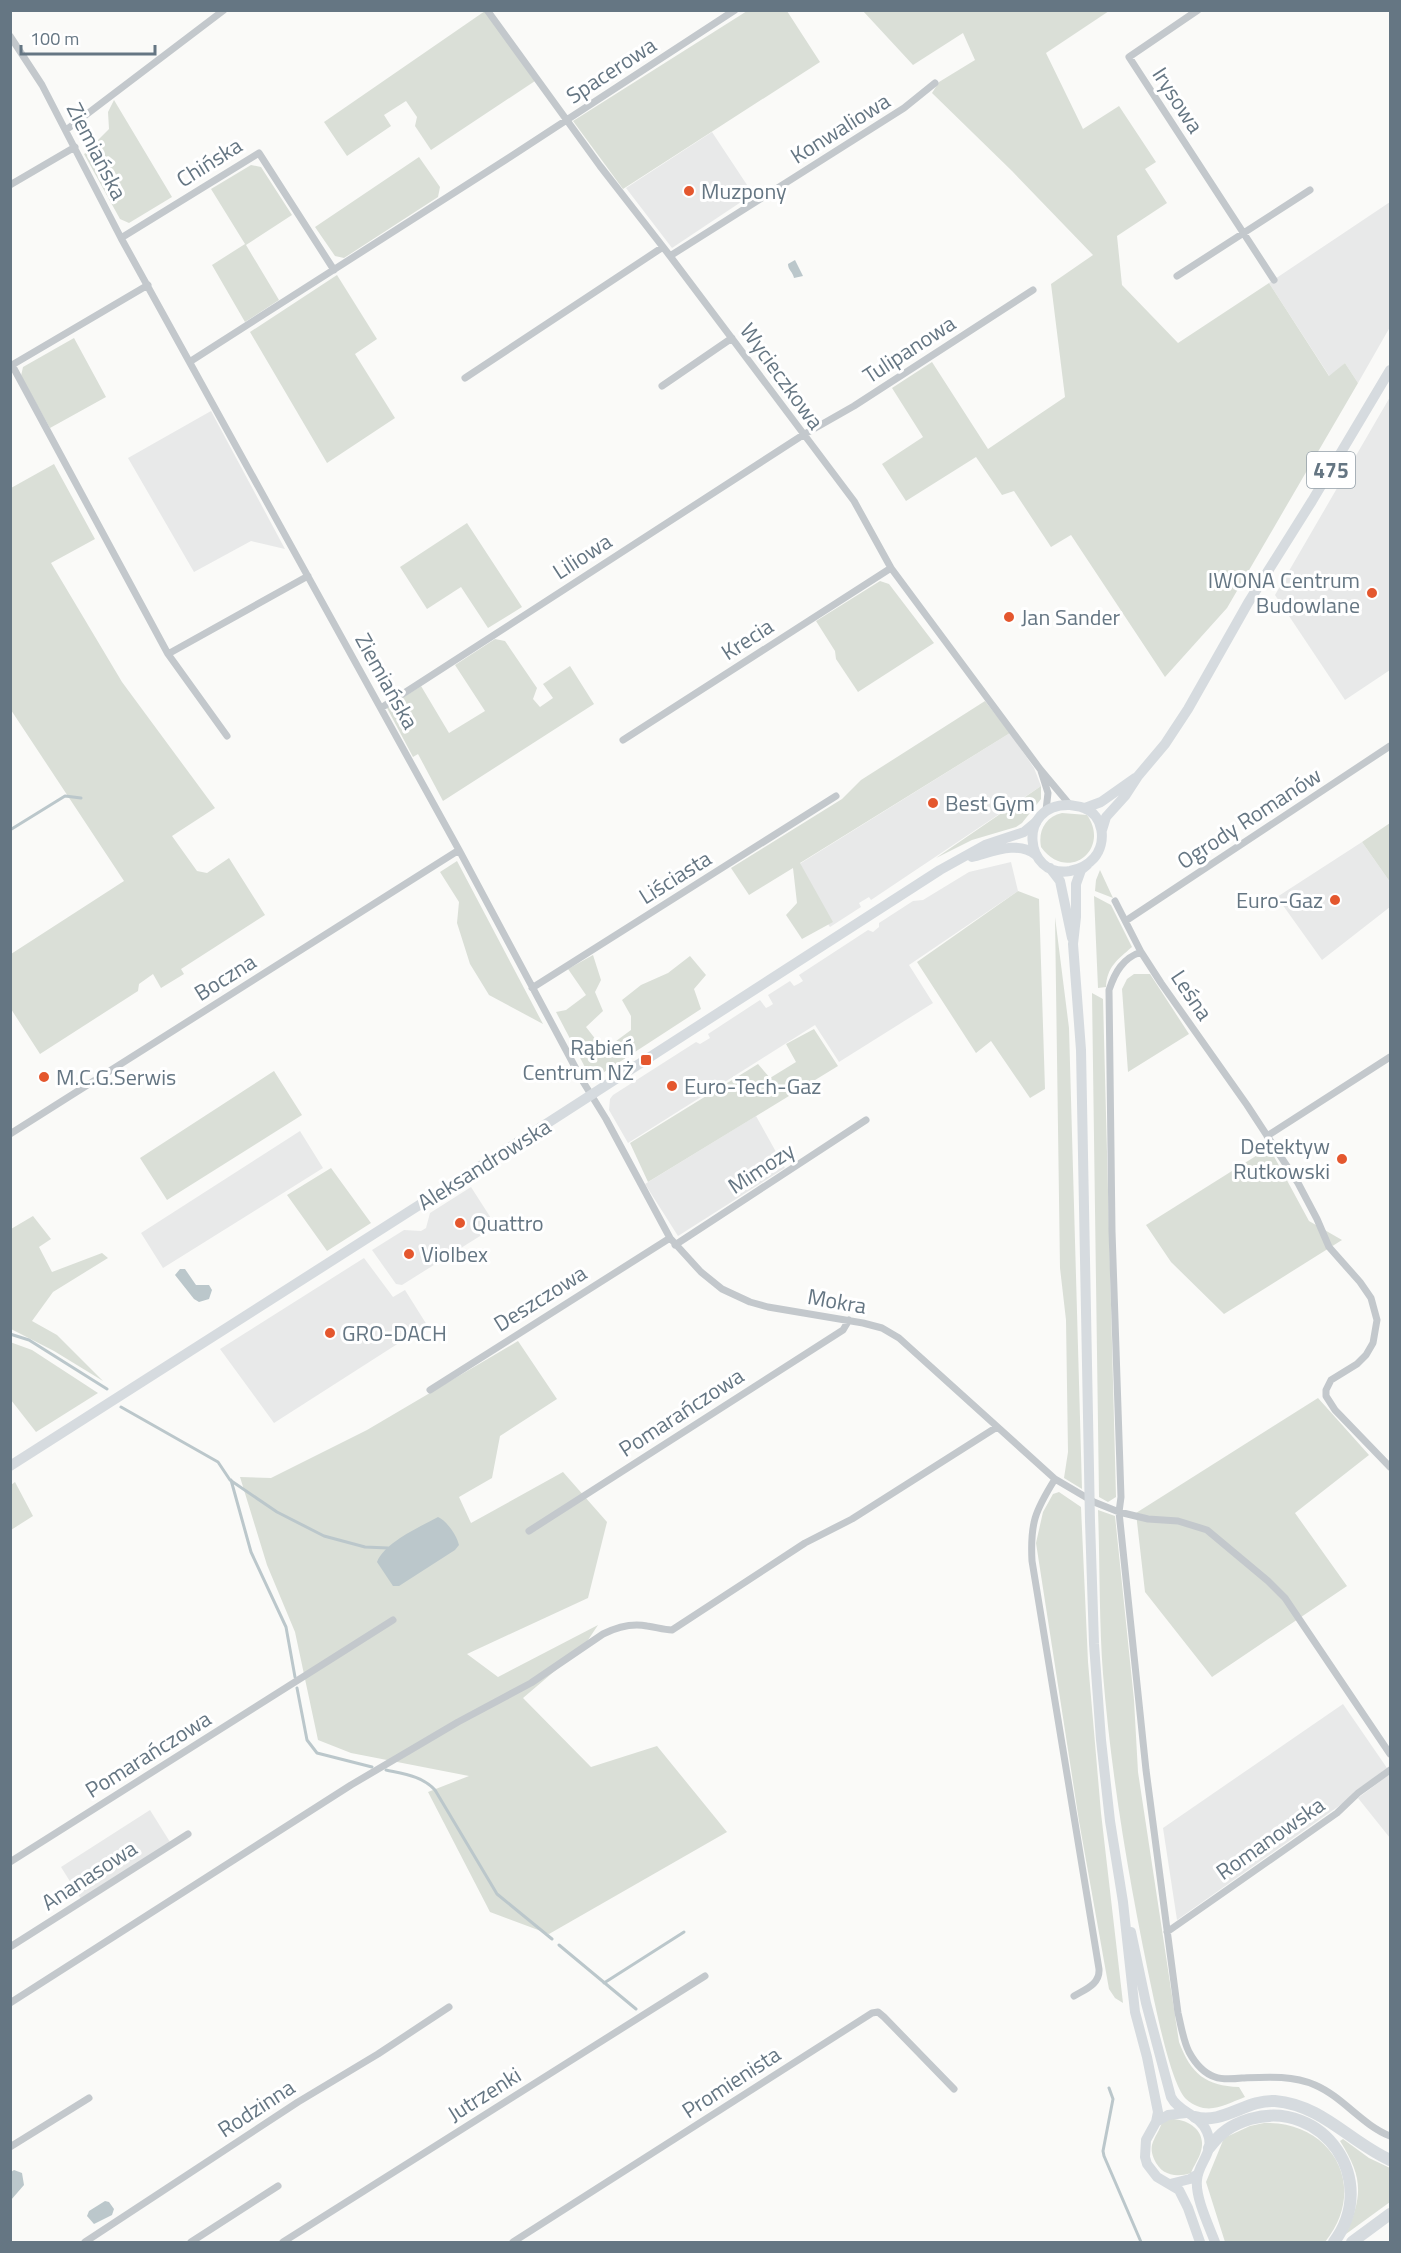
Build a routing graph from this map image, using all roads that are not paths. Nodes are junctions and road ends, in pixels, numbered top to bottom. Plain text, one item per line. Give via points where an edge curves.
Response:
1 (224, 10) edge
2 (487, 10) edge
3 (735, 10) edge
4 (1198, 10) edge
5 (10, 36) edge
6 (935, 83) dead end
7 (567, 120) junction
8 (66, 130) junction
9 (75, 147) junction
10 (10, 185) edge
11 (1310, 190) dead end
12 (1243, 233) junction
13 (121, 238) junction
14 (663, 247) junction
15 (670, 256) junction
16 (334, 270) junction
17 (1177, 276) dead end
18 (1274, 280) dead end
19 (148, 285) junction
20 (1033, 290) dead end
21 (732, 338) junction
22 (191, 361) junction
23 (1390, 370) edge
24 (465, 378) dead end
25 (662, 386) dead end
26 (803, 435) junction
27 (891, 568) junction
28 (308, 576) junction
29 (168, 654) junction
30 (381, 708) junction
31 (227, 736) dead end
32 (622, 740) dead end
33 (1390, 746) edge
34 (1040, 769) junction
35 (1138, 776) junction
36 (836, 796) dead end
37 (1070, 805) junction
38 (1085, 808) junction
39 (1046, 810) junction
40 (1036, 822) junction
41 (1102, 830) junction
42 (459, 850) junction
43 (1036, 855) junction
44 (957, 860) junction
45 (1087, 864) junction
46 (1050, 868) junction
47 (1115, 901) dead end
48 (1126, 921) junction
49 (1074, 944) junction
50 (1141, 952) junction
51 (532, 988) junction
52 (1390, 1058) edge
53 (592, 1095) junction
54 (866, 1120) dead end
55 (10, 1134) edge
56 (1267, 1136) junction
57 (670, 1238) junction
58 (675, 1245) junction
59 (849, 1320) junction
60 (430, 1390) dead end
61 (997, 1427) junction
62 (10, 1466) edge
63 (1390, 1467) edge
64 (1055, 1479) junction
65 (1119, 1512) junction
66 (529, 1532) dead end
67 (393, 1620) dead end
68 (1390, 1754) edge
69 (1390, 1770) edge
70 (188, 1834) dead end
71 (10, 1862) edge
72 (1123, 1902) junction
73 (1167, 1932) junction
74 (10, 1947) edge
75 (705, 1976) dead end
76 (1074, 1996) dead end
77 (10, 2003) edge
78 (449, 2007) dead end
79 (954, 2089) dead end
80 (89, 2098) dead end
81 (1191, 2115) junction
82 (1156, 2122) junction
83 (1390, 2136) edge
84 (10, 2147) edge
85 (1209, 2148) junction
86 (1390, 2160) edge
87 (1198, 2174) junction
88 (1170, 2184) junction
89 (278, 2186) dead end
90 (1390, 2214) edge
91 (85, 2242) edge
92 (191, 2242) edge
93 (283, 2242) edge
94 (513, 2242) edge
95 (1200, 2242) edge
96 (1215, 2242) edge
97 (1334, 2242) edge
98 (1352, 2242) edge

1 - 8 street
2 - 7 street, Wycieczkowa
3 - 7 street, Spacerowa
4 - 12 street, Irysowa via 1129,57
5 - 8 street, Ziemiańska
6 - 15 street, Konwaliowa via 904,108
7 - 14 street, Wycieczkowa
7 - 16 street
8 - 9 street, Ziemiańska
9 - 10 street
9 - 13 street, Ziemiańska
11 - 12 street
12 - 17 street
12 - 18 street, Irysowa
13 - 16 street, Chińska via 259,153
13 - 19 street, Ziemiańska
14 - 15 street, Wycieczkowa
14 - 24 street
15 - 21 street, Wycieczkowa
16 - 22 street
19 - 22 street, Ziemiańska
19 - 29 street via 12,365
20 - 26 street, Tulipanowa
21 - 25 street
21 - 26 street, Wycieczkowa
22 - 28 street, Ziemiańska
23 - 35 main road, 475 via 1188,709
26 - 27 street, Wycieczkowa via 854,501
26 - 30 street, Liliowa
27 - 32 street, Krecia
27 - 34 street, Wycieczkowa
28 - 29 street
28 - 30 street, Ziemiańska
29 - 31 street
30 - 42 street, Ziemiańska
33 - 48 street, Ogrody Romanów
34 - 37 street, Wycieczkowa
34 - 39 street, Wycieczkowa via 1048,793
35 - 38 main road, 475 via 1101,802
35 - 41 main road, 475 via 1106,817
36 - 51 street, Liściasta
37 - 38 main road
37 - 39 main road
38 - 41 main road
39 - 40 main road
40 - 43 main road via 1032,837
40 - 44 main road, Aleksandrowska via 1024,832 985,845
41 - 45 main road, 475 via 1101,847
42 - 51 street, Ziemiańska
42 - 55 street, Boczna
43 - 44 main road, Aleksandrowska via 1014,848
43 - 46 main road
44 - 53 main road, Aleksandrowska
45 - 46 main road via 1066,871
45 - 49 main road via 1076,884
46 - 49 main road via 1060,881
47 - 48 street, Leśna
48 - 50 street, Leśna
49 - 72 main road via 1082,1082 1094,1644 1110,1821
50 - 56 street, Leśna
50 - 65 street via 1122,963 1109,990
51 - 53 street, Ziemiańska
52 - 56 street
53 - 57 street, Mokra
53 - 62 main road, Aleksandrowska
54 - 58 street, Mimozy
56 - 63 street, Leśna via 1298,1183 1329,1247 1360,1282 1374,1306 1377,1326 1371,1348 1357,1364 1331,1380 1326,1396
57 - 58 street, Mokra
57 - 60 street, Deszczowa
58 - 59 street, Mokra via 722,1289 750,1302
59 - 61 street, Mokra via 882,1328 899,1338
59 - 66 street, Pomarańczowa via 843,1330
61 - 64 street, Mokra
61 - 77 street via 805,1543 672,1630 627,1626 603,1634 531,1683 351,1785
64 - 65 street, Mokra
64 - 76 street via 1033,1520 1032,1561 1099,1969 1098,1979
65 - 68 street, Mokra via 1178,1521 1207,1530 1268,1581 1285,1598
65 - 73 street
67 - 71 street, Pomarańczowa
69 - 73 street, Romanowska via 1337,1813
70 - 74 street, Ananasowa
72 - 81 main road via 1168,2090 1177,2107
72 - 82 main road via 1136,2012 1155,2091
73 - 83 street via 1183,2034 1188,2051 1201,2069 1217,2078 1297,2079 1315,2085
75 - 93 street, Jutrzenki
78 - 91 street, Rodzinna
79 - 94 street, Promienista via 884,2017 872,2013
80 - 84 street
81 - 82 main road via 1168,2115
81 - 85 main road via 1207,2132
81 - 86 highway via 1209,2120 1251,2104 1290,2103 1314,2111
82 - 88 main road via 1146,2140 1145,2157 1157,2177
85 - 87 main road
85 - 97 highway via 1225,2129 1268,2115 1302,2121 1323,2133 1341,2155 1352,2188 1348,2218
87 - 88 main road
87 - 96 main road via 1198,2191
88 - 95 main road via 1183,2197
89 - 92 street
90 - 98 highway

